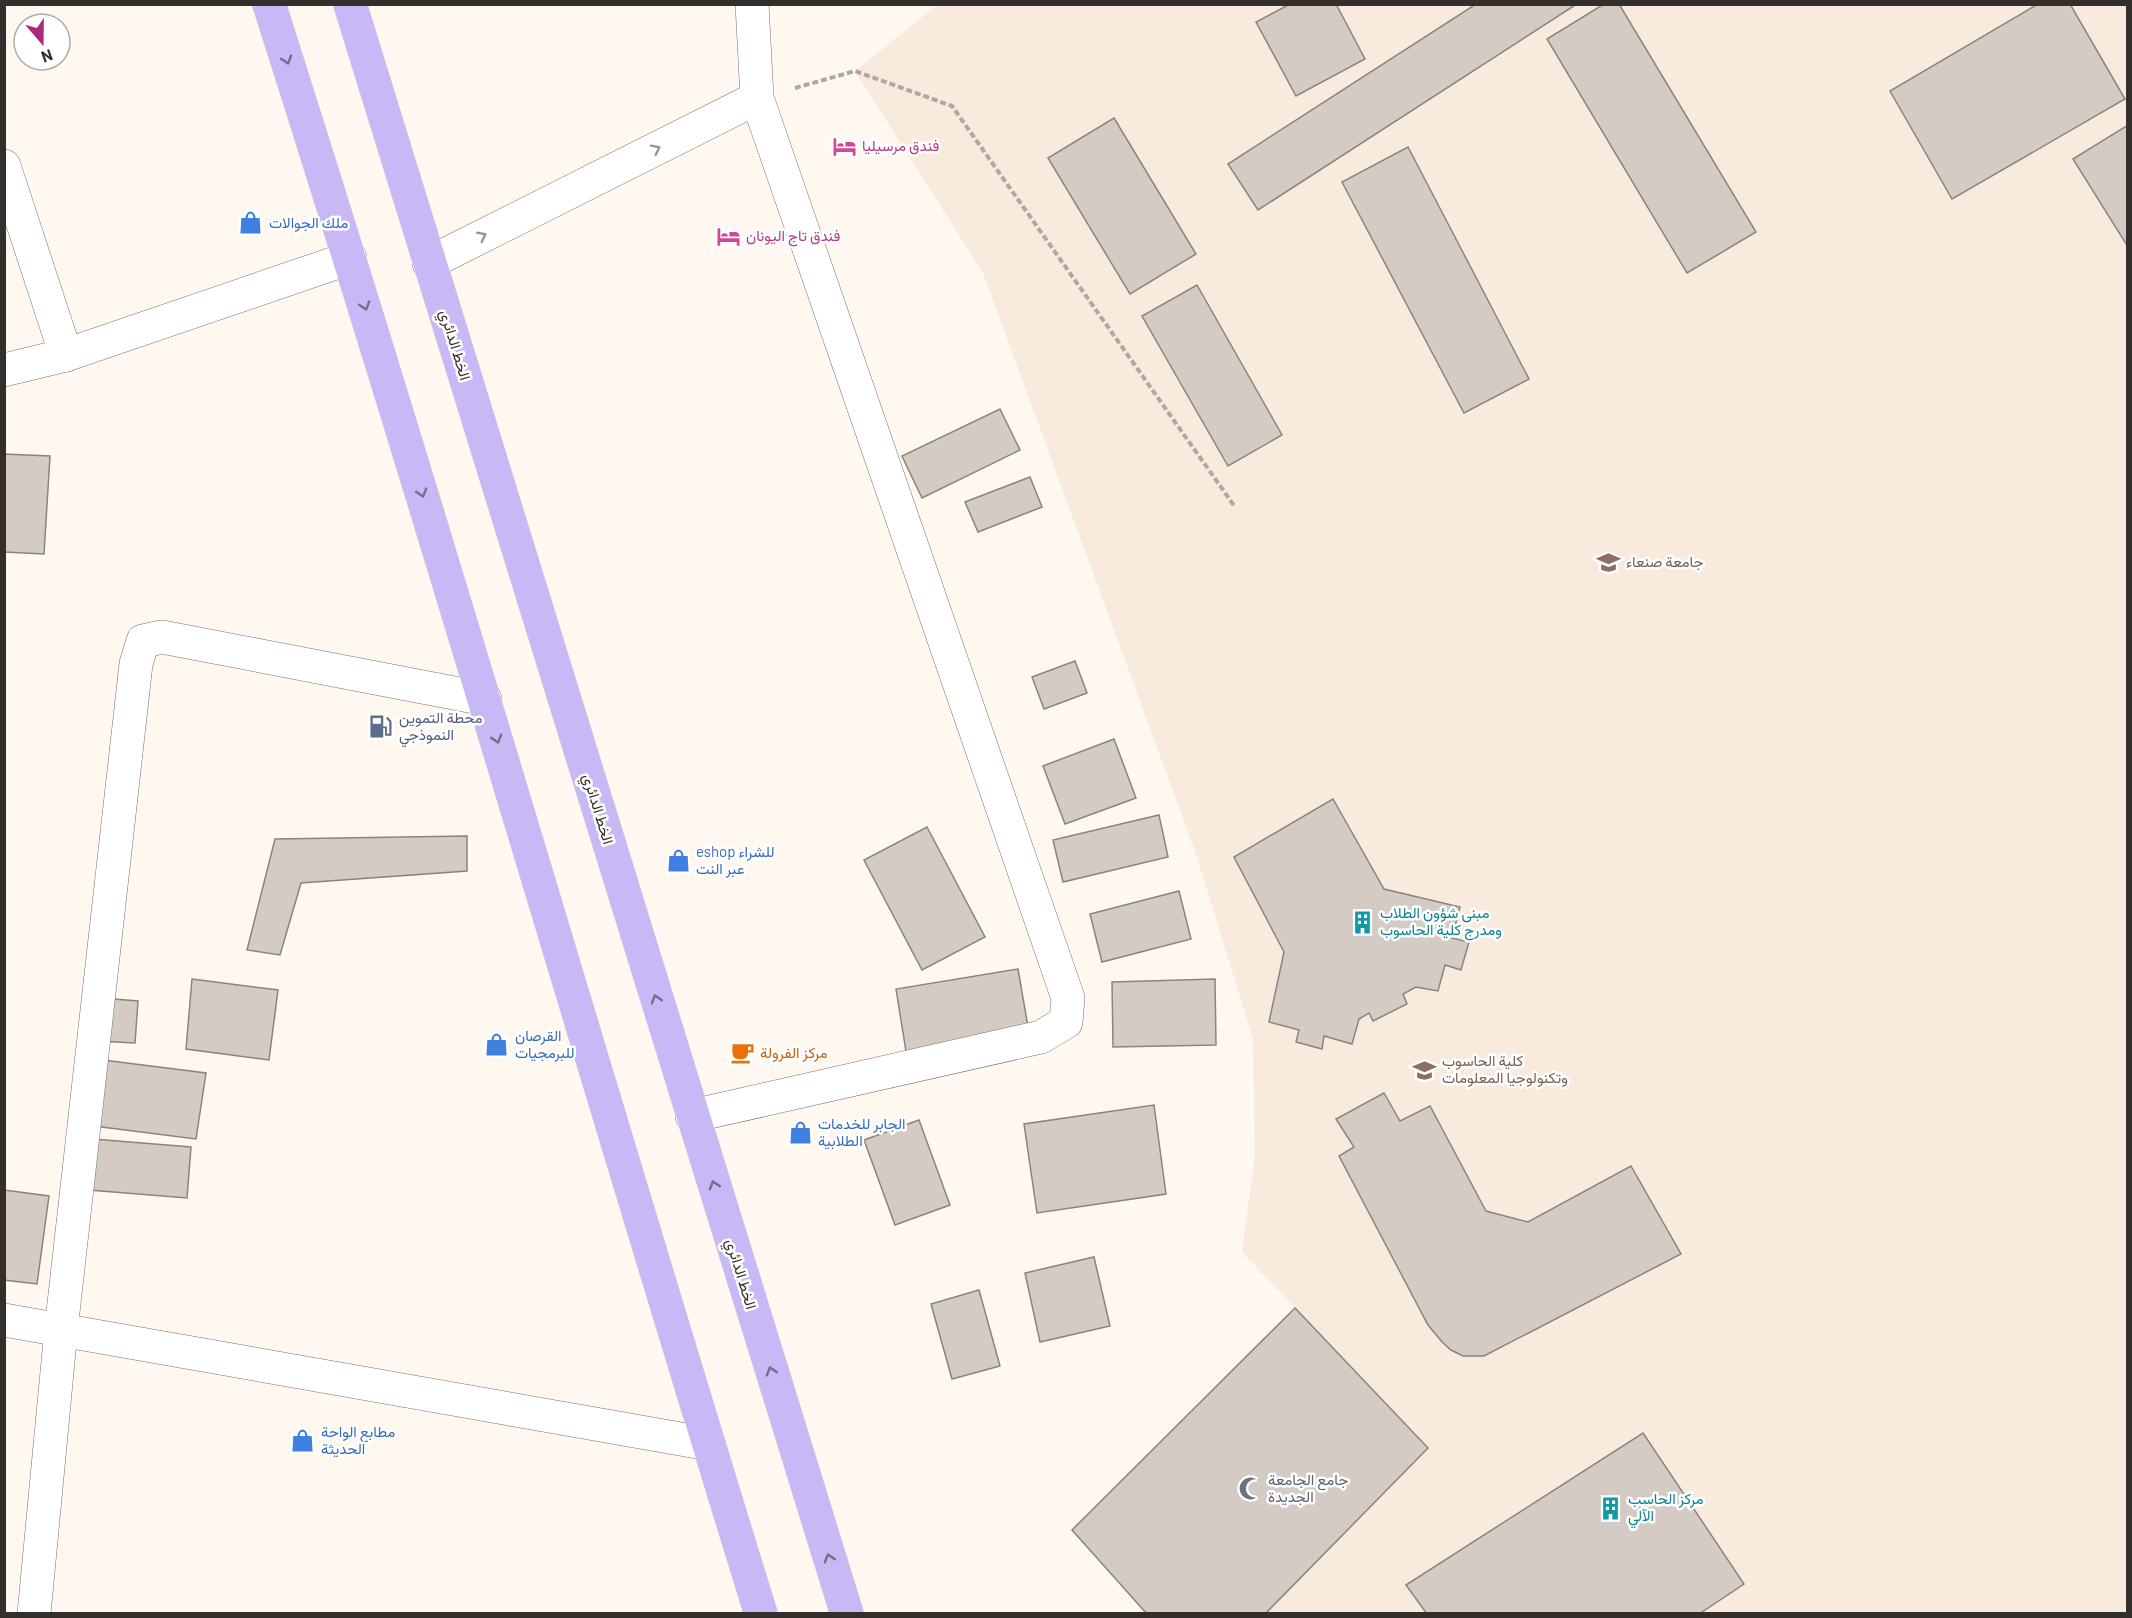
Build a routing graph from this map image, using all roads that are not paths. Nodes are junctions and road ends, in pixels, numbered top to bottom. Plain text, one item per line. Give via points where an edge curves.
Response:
1 (269, 4) edge
2 (350, 4) edge
3 (752, 4) edge
4 (757, 98) junction
5 (4, 166) edge
6 (350, 258) junction
7 (429, 262) junction
8 (66, 356) junction
9 (4, 370) edge
10 (485, 699) junction
11 (692, 1116) junction
12 (4, 1320) edge
13 (62, 1330) junction
14 (708, 1444) junction
15 (34, 1614) edge
16 (761, 1614) edge
17 (847, 1614) edge

1 -> 6 main road
2 - 7 main road, الخط الدائري
3 - 4 street
7 -> 4 street
4 - 11 street via 1068,998 1066,1022 1041,1037
5 - 8 street
6 - 8 street
6 -> 10 main road
11 -> 7 main road, الخط الدائري
8 - 9 street
10 - 13 street via 162,637 143,641 136,664
10 -> 14 main road
17 -> 11 main road, الخط الدائري
12 - 13 street
13 - 14 street
13 - 15 street
14 - 16 main road

